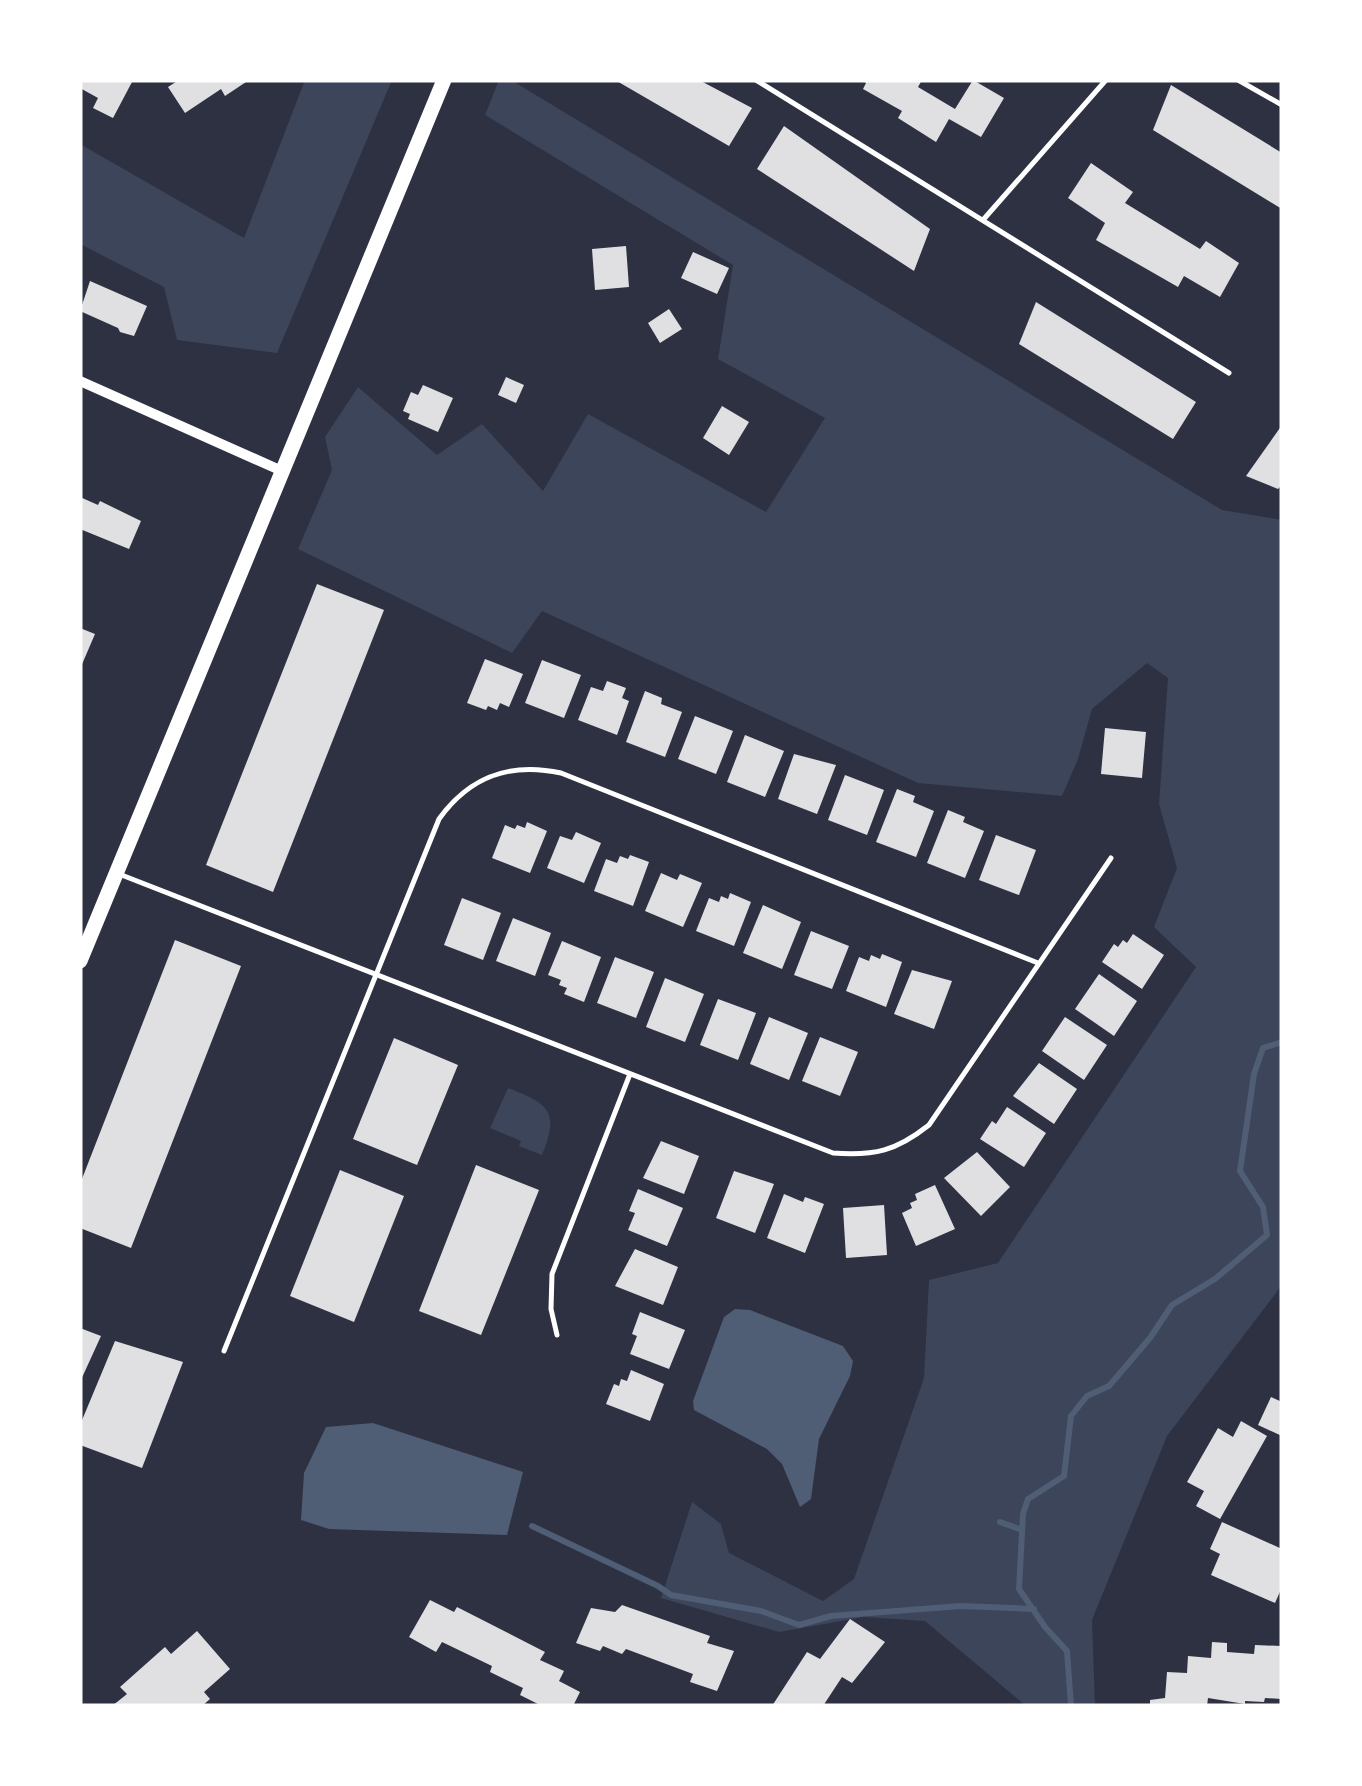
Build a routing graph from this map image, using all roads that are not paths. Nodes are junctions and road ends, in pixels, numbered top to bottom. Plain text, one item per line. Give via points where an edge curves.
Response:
1 (444, 80) edge
2 (756, 80) edge
3 (1106, 80) edge
4 (1238, 80) edge
5 (1282, 105) edge
6 (983, 220) junction
7 (1230, 373) dead end
8 (80, 381) edge
9 (282, 472) junction
10 (1111, 858) dead end
11 (117, 873) junction
12 (80, 962) edge
13 (1038, 963) junction
14 (376, 974) junction
15 (630, 1074) junction
16 (558, 1335) dead end
17 (224, 1351) dead end

1 - 9 main road
2 - 6 lane
3 - 6 lane
4 - 5 lane
6 - 7 lane
8 - 9 street
9 - 11 main road
10 - 13 lane
11 - 12 main road
11 - 14 lane
13 - 14 lane via 538,768 490,774 452,800
13 - 15 lane via 929,1125 890,1149 833,1153
14 - 15 lane
14 - 17 lane
15 - 16 lane via 552,1274

